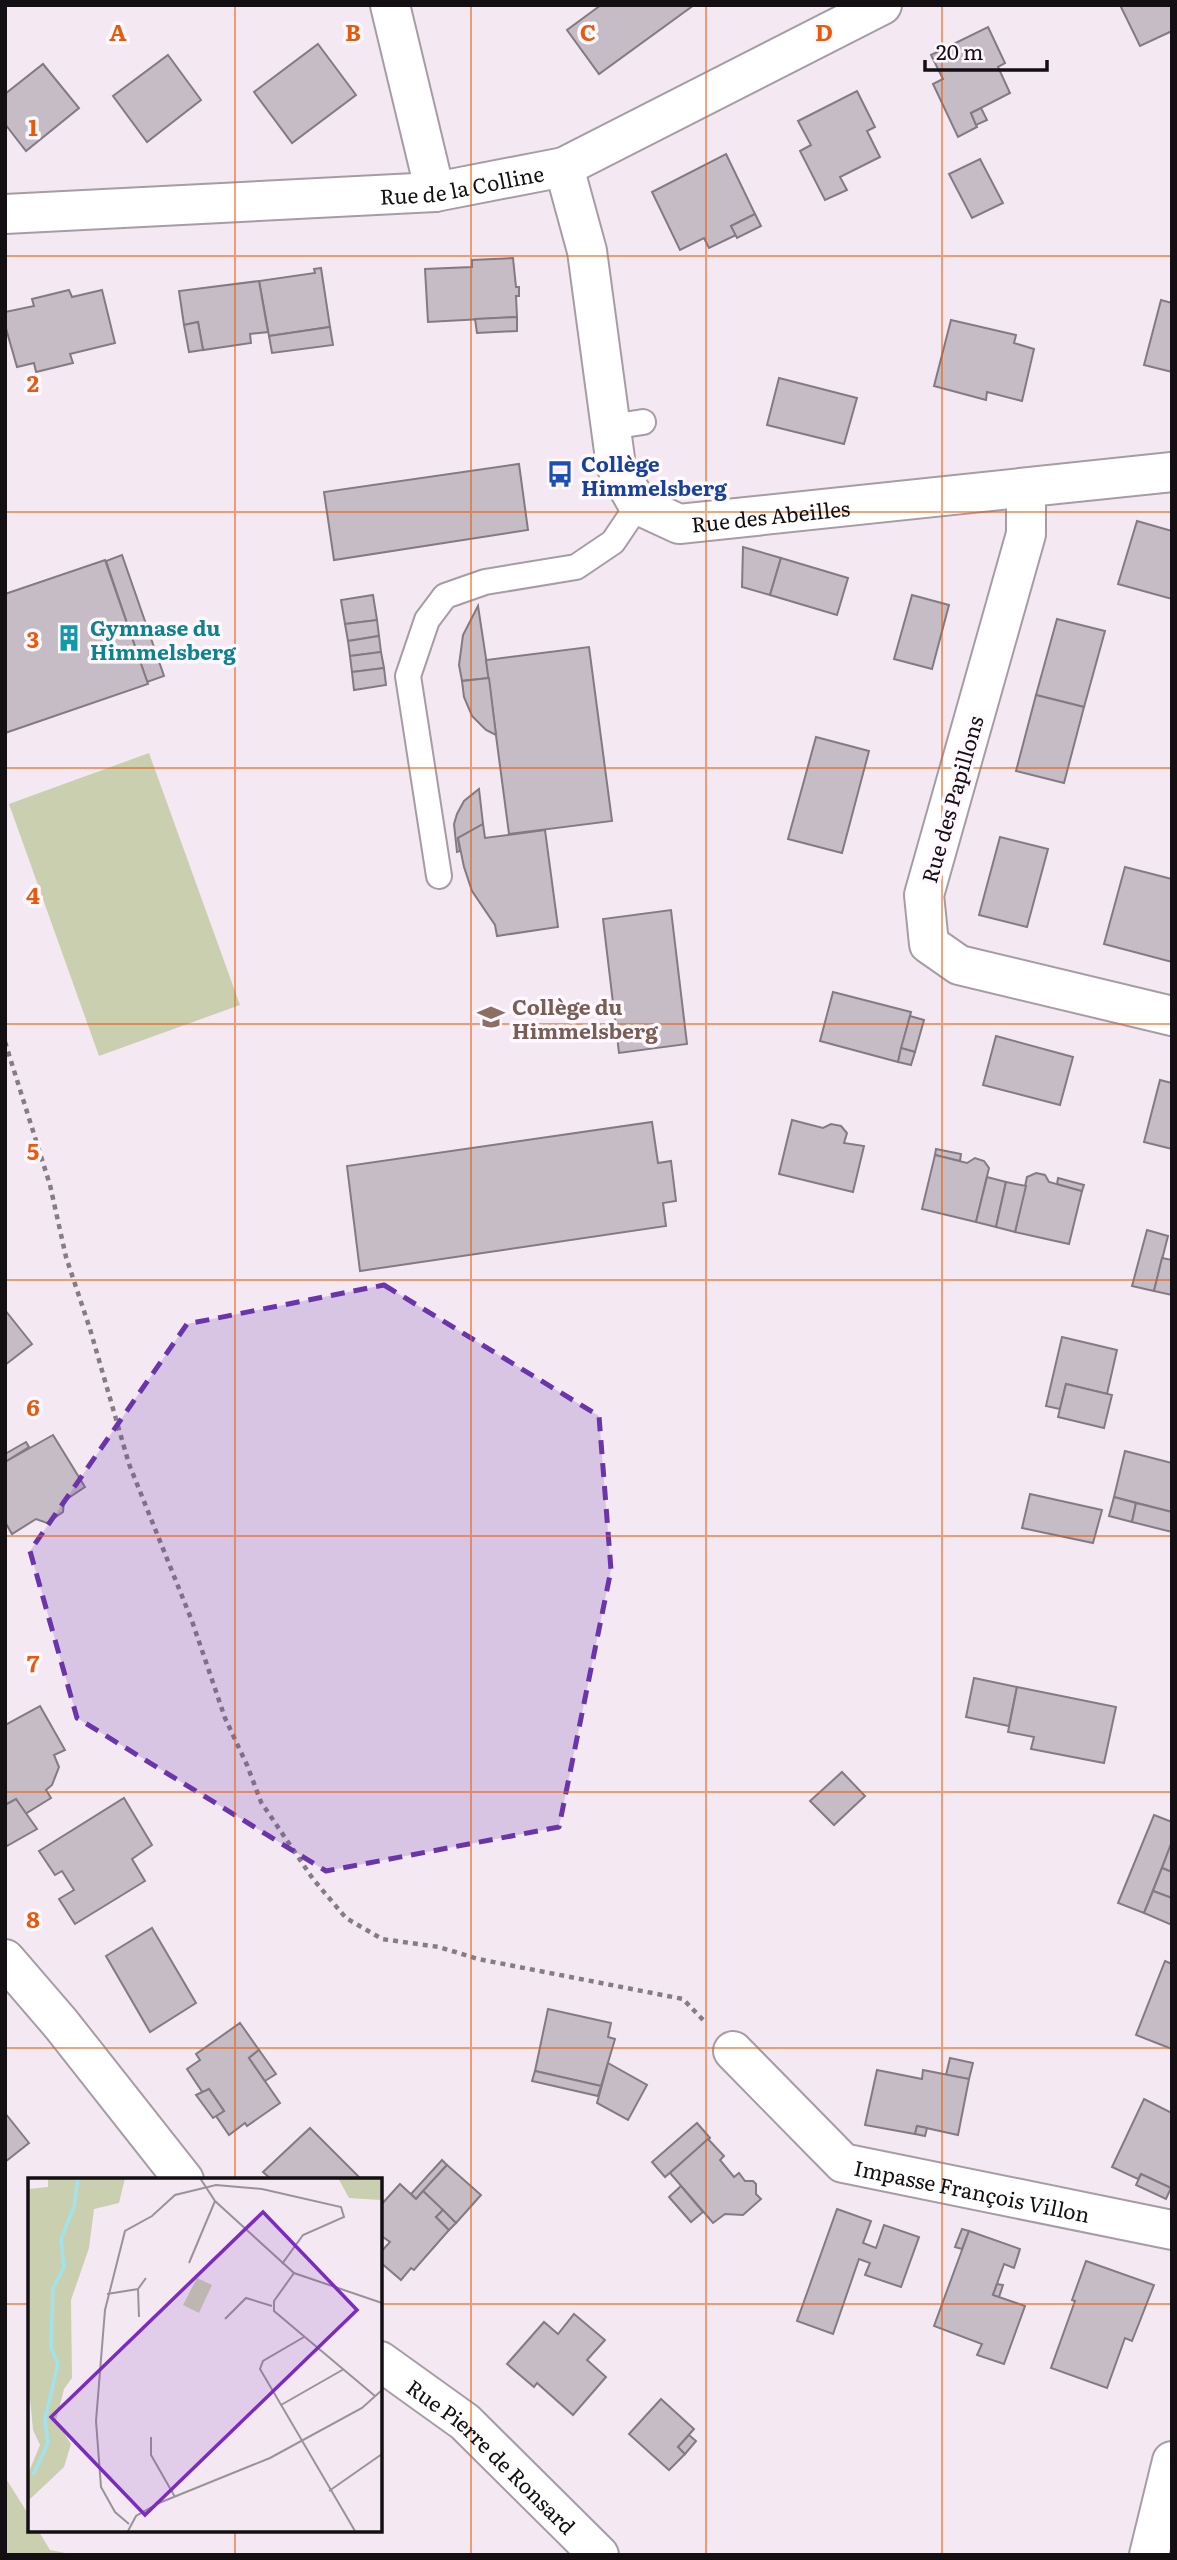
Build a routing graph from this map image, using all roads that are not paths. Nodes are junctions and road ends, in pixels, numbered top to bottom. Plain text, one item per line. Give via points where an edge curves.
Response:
1 (390, 5) edge
2 (882, 5) edge
3 (564, 167) junction
4 (435, 192) junction
5 (5, 215) edge
6 (1172, 472) edge
7 (1026, 489) junction
8 (638, 505) junction
9 (439, 876) dead end
10 (1172, 1016) edge
11 (5, 1959) edge
12 (733, 2051) road end
13 (182, 2178) edge
14 (1172, 2230) edge
15 (382, 2362) edge
16 (1172, 2461) edge
17 (599, 2555) edge
18 (1149, 2555) edge

1 - 4 street
2 - 3 street, Rue de la Colline
3 - 4 street, Rue de la Colline
3 - 8 street via 627,425 617,466
4 - 5 street, Rue de la Colline
6 - 7 street, Rue des Abeilles
7 - 8 street, Rue des Abeilles via 679,524
7 - 10 street, Rue des Papillons via 1027,534 924,895 929,944 959,965
8 - 9 lane via 613,542 576,567 485,582 445,596 427,620 408,676
11 - 13 street
12 - 14 street, Impasse François Villon via 843,2163
15 - 17 street, Rue Pierre de Ronsard via 465,2422
16 - 18 street

